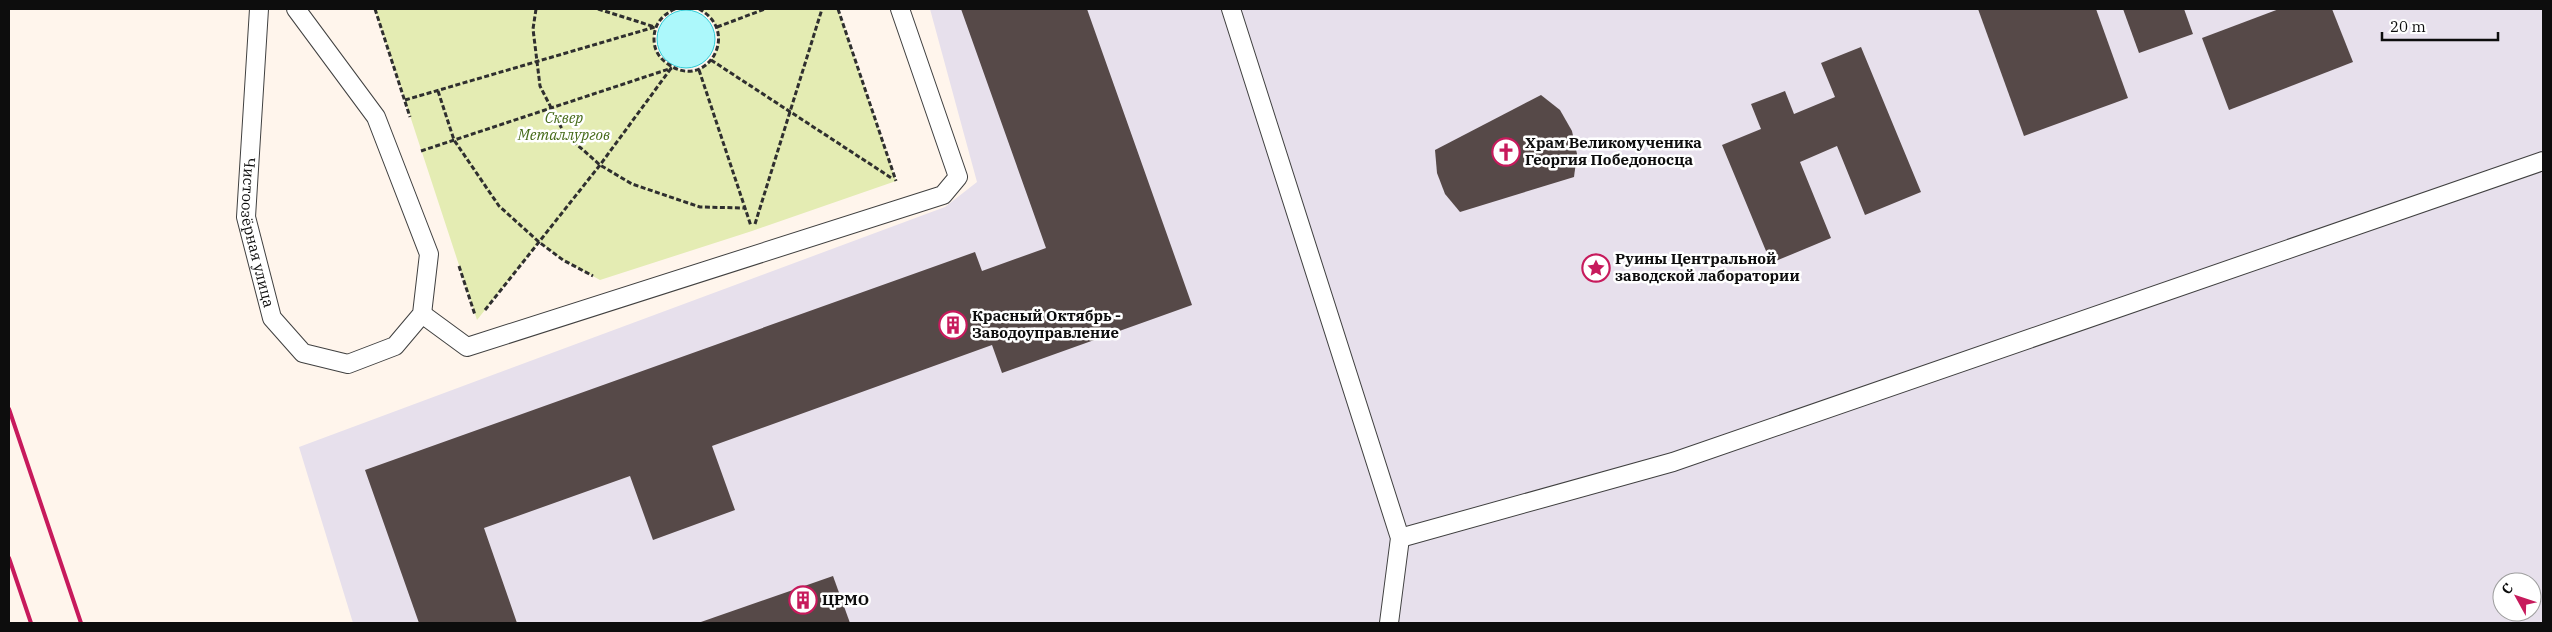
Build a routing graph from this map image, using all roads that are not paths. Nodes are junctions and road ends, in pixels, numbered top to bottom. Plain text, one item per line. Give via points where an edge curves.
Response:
1 (260, 9) edge
2 (296, 9) edge
3 (900, 9) edge
4 (1231, 9) edge
5 (2543, 161) edge
6 (422, 314) junction
7 (1400, 538) junction
8 (1389, 623) edge

1 - 6 lane, Чистоозёрная улица via 246,217 272,318 303,353 348,364 395,346
2 - 6 lane via 376,117 429,254
3 - 6 lane via 958,177 943,195 467,347
4 - 7 lane
5 - 7 lane via 1673,462
7 - 8 lane

